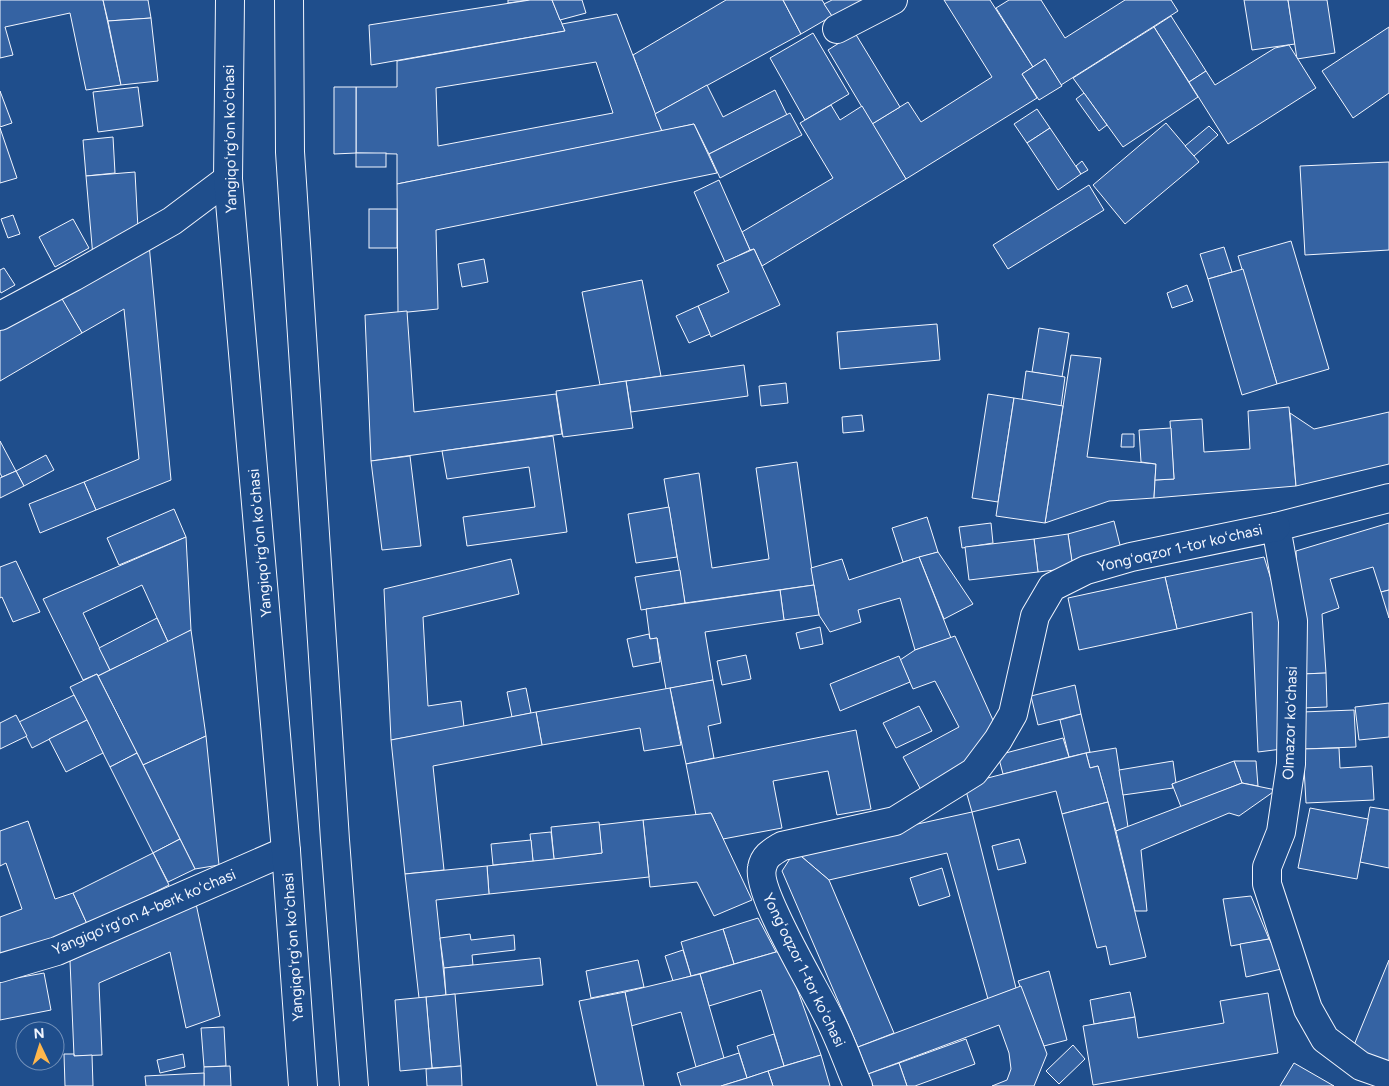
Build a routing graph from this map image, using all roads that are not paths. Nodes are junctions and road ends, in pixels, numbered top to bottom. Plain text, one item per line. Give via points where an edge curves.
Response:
1 (230, 0) edge
2 (289, 0) edge
3 (893, 0) edge
4 (837, 29) dead end
5 (228, 179) junction
6 (0, 316) edge
7 (1389, 498) edge
8 (1276, 527) junction
9 (286, 851) junction
10 (0, 968) edge
11 (1389, 1076) edge
12 (304, 1086) edge
13 (354, 1086) edge
14 (858, 1086) edge

1 - 5 street, Yangiqoʻrgʻon koʻchasi
2 - 13 street via 290,152
3 - 4 street
5 - 6 street via 172,221
5 - 9 street, Yangiqoʻrgʻon koʻchasi
7 - 8 street
8 - 11 street, Olmazor koʻchasi via 1293,621 1291,764 1281,832 1267,867 1267,884 1308,1009 1325,1039 1361,1066
8 - 14 street, Yongʻoqzor 1-tor koʻchasi via 1131,556 1086,570 1052,587 1035,616 1013,714 974,772 896,821 782,846 767,856 761,869 763,886 830,1018
9 - 10 street, Yangiqoʻrgʻon 4-berk koʻchasi via 58,951
9 - 12 street, Yangiqoʻrgʻon koʻchasi

